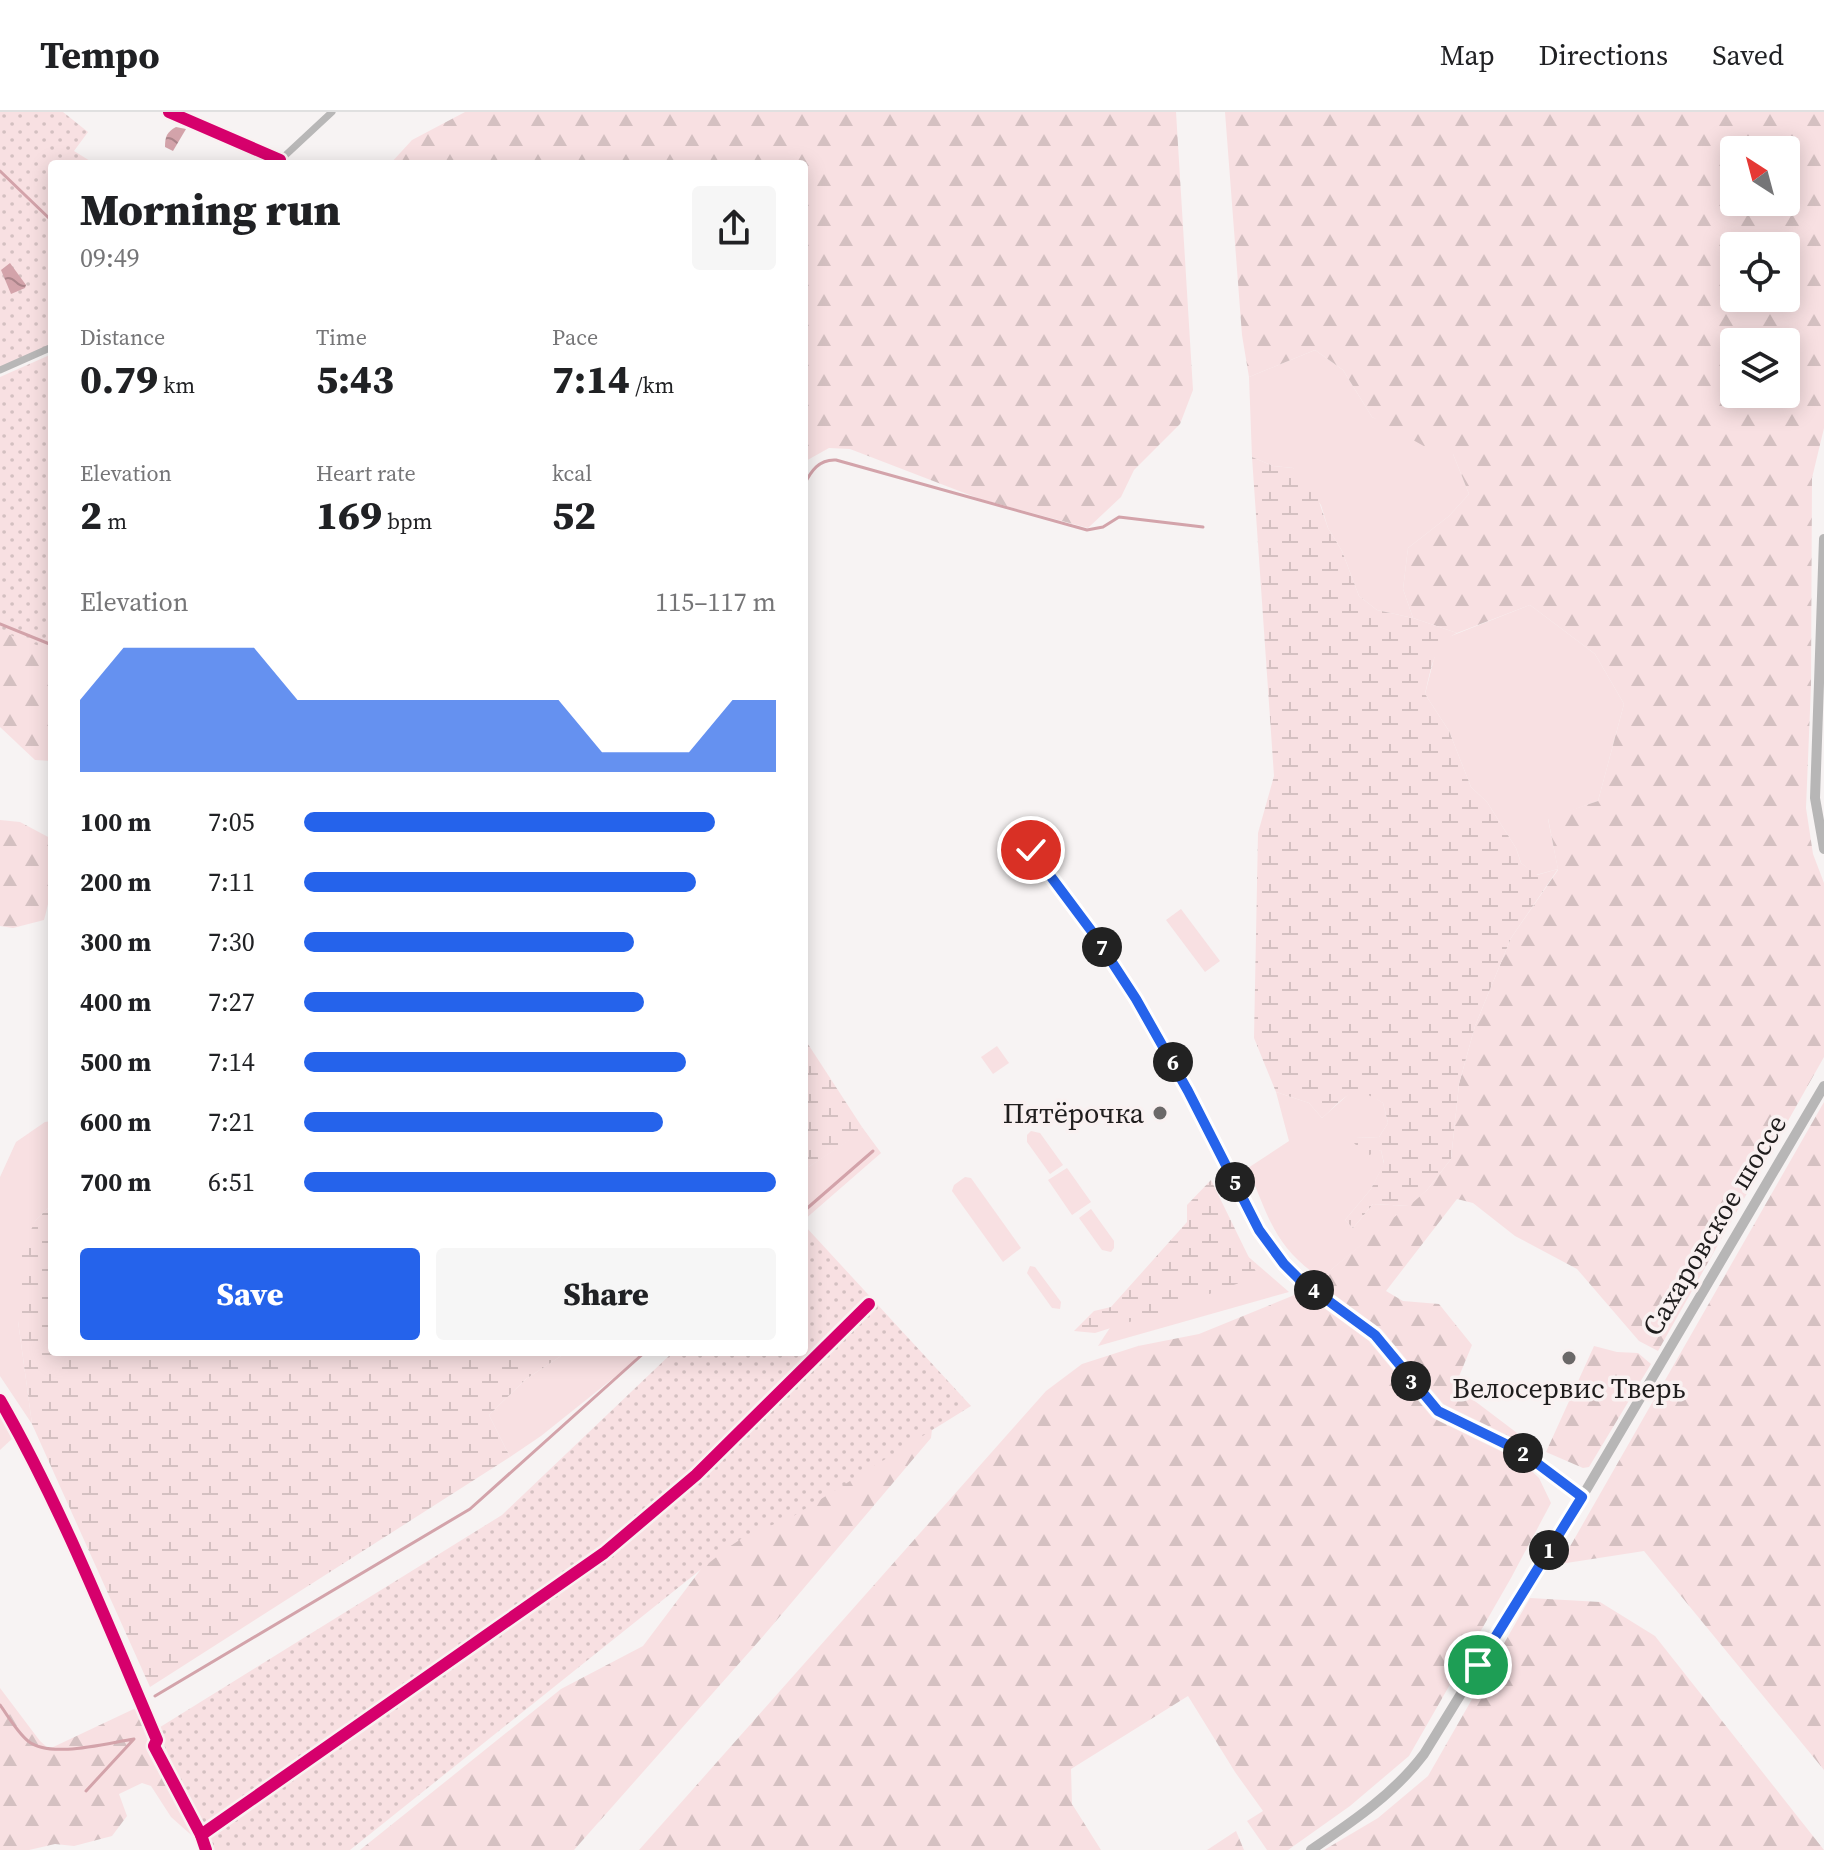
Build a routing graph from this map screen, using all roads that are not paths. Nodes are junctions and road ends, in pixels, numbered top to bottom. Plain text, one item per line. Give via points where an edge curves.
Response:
1 (169, 112) edge
2 (332, 112) edge
3 (274, 160) edge
4 (280, 160) edge
5 (48, 349) edge
6 (0, 370) edge
7 (1824, 539) edge
8 (1824, 849) edge
9 (1031, 850) dead end
10 (1824, 1086) edge
11 (869, 1304) dead end
12 (0, 1400) edge
13 (1582, 1497) junction
14 (201, 1835) junction
15 (206, 1850) edge
16 (1311, 1850) edge

1 - 3 street
2 - 4 street
5 - 6 street
7 - 8 main road via 1815,798
9 - 13 street via 1136,999 1259,1230 1284,1264 1375,1335 1438,1411 1522,1452
10 - 13 main road, Сахаровское шоссе
11 - 14 street via 696,1475 604,1553
12 - 14 street via 68,1532 157,1740 154,1746
13 - 16 main road, Сахаровское шоссе via 1416,1764 1372,1806
14 - 15 street

